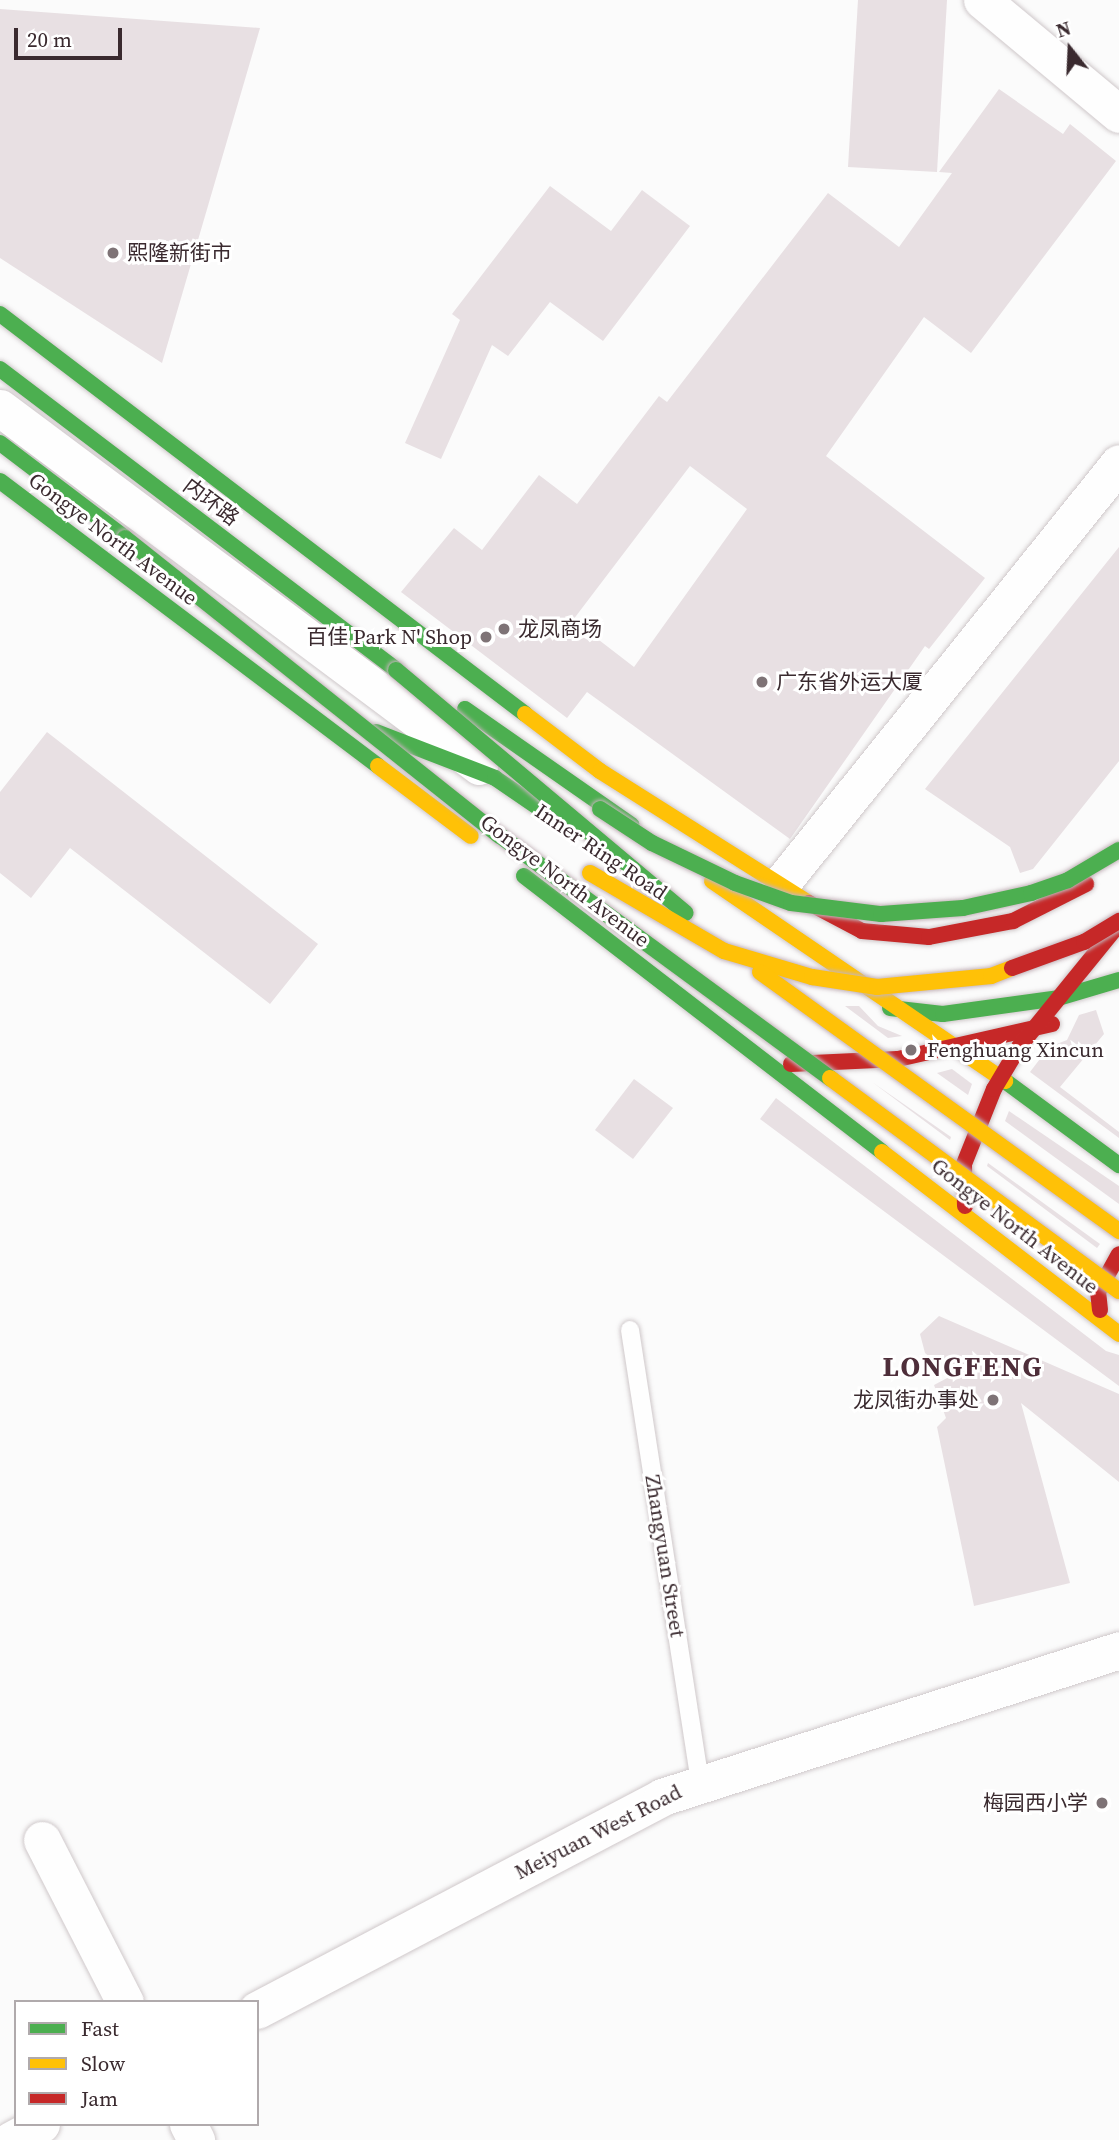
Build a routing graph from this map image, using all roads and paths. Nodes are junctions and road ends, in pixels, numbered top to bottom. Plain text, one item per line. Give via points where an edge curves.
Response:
1 (982, 0) edge
2 (1119, 114) edge
3 (0, 314) edge
4 (0, 357) edge
5 (0, 369) edge
6 (0, 408) edge
7 (0, 443) edge
8 (1119, 463) edge
9 (0, 481) edge
10 (125, 538) junction
11 (396, 670) junction
12 (295, 702) junction
13 (481, 782) junction
14 (1119, 852) edge
15 (576, 863) dead end
16 (780, 884) junction
17 (826, 913) junction
18 (1119, 922) edge
19 (850, 943) dead end
20 (865, 963) dead end
21 (1119, 980) edge
22 (1062, 993) junction
23 (888, 1012) junction
24 (1068, 1019) dead end
25 (1032, 1030) junction
26 (960, 1048) junction
27 (765, 1059) junction
28 (1001, 1078) junction
29 (1119, 1165) edge
30 (966, 1214) junction
31 (1119, 1231) edge
32 (1119, 1254) edge
33 (1119, 1291) edge
34 (1101, 1320) junction
35 (629, 1330) dead end
36 (1119, 1334) edge
37 (1119, 1650) edge
38 (700, 1782) junction
39 (42, 1840) dead end
40 (124, 2000) edge
41 (259, 2009) edge
42 (37, 2126) edge
43 (11, 2140) edge

1 - 2 street
3 - 16 main road via 600,771
4 - 23 main road via 400,663
5 - 11 main road, 内环路
6 - 13 street
7 - 10 main road
8 - 16 street
9 - 12 main road, Gongye North Avenue
10 - 13 main road, bridge
10 - 33 main road, bridge via 499,835
11 - 14 main road, Inner Ring Road, bridge via 652,844 791,903 881,914 963,908 1068,880
11 - 31 main road, bridge via 765,976
12 - 13 main road
12 - 27 main road, Gongye North Avenue
13 - 23 main road via 721,933 804,979
14 - 17 main road via 1099,874 1049,905 971,931 892,937 862,931
15 - 18 main road, Inner Ring Road, bridge via 724,951 791,972 877,987 991,976 1084,942
16 - 17 main road
17 - 19 main road
18 - 22 main road
20 - 23 main road
21 - 22 main road
22 - 23 main road via 943,1014
22 - 25 main road
23 - 26 main road
23 - 27 main road via 808,1051
24 - 25 main road
25 - 26 main road
25 - 28 main road
26 - 27 main road via 842,1065
26 - 28 main road
27 - 30 main road, Gongye North Avenue
28 - 29 main road
28 - 30 main road via 964,1164
30 - 34 main road, Gongye North Avenue
32 - 34 main road via 1098,1293
34 - 36 main road, Gongye North Avenue
35 - 38 lane, Zhangyuan Street
37 - 38 street, Meiyuan West Road
38 - 41 street, Meiyuan West Road via 662,1797
39 - 40 street
42 - 43 street

